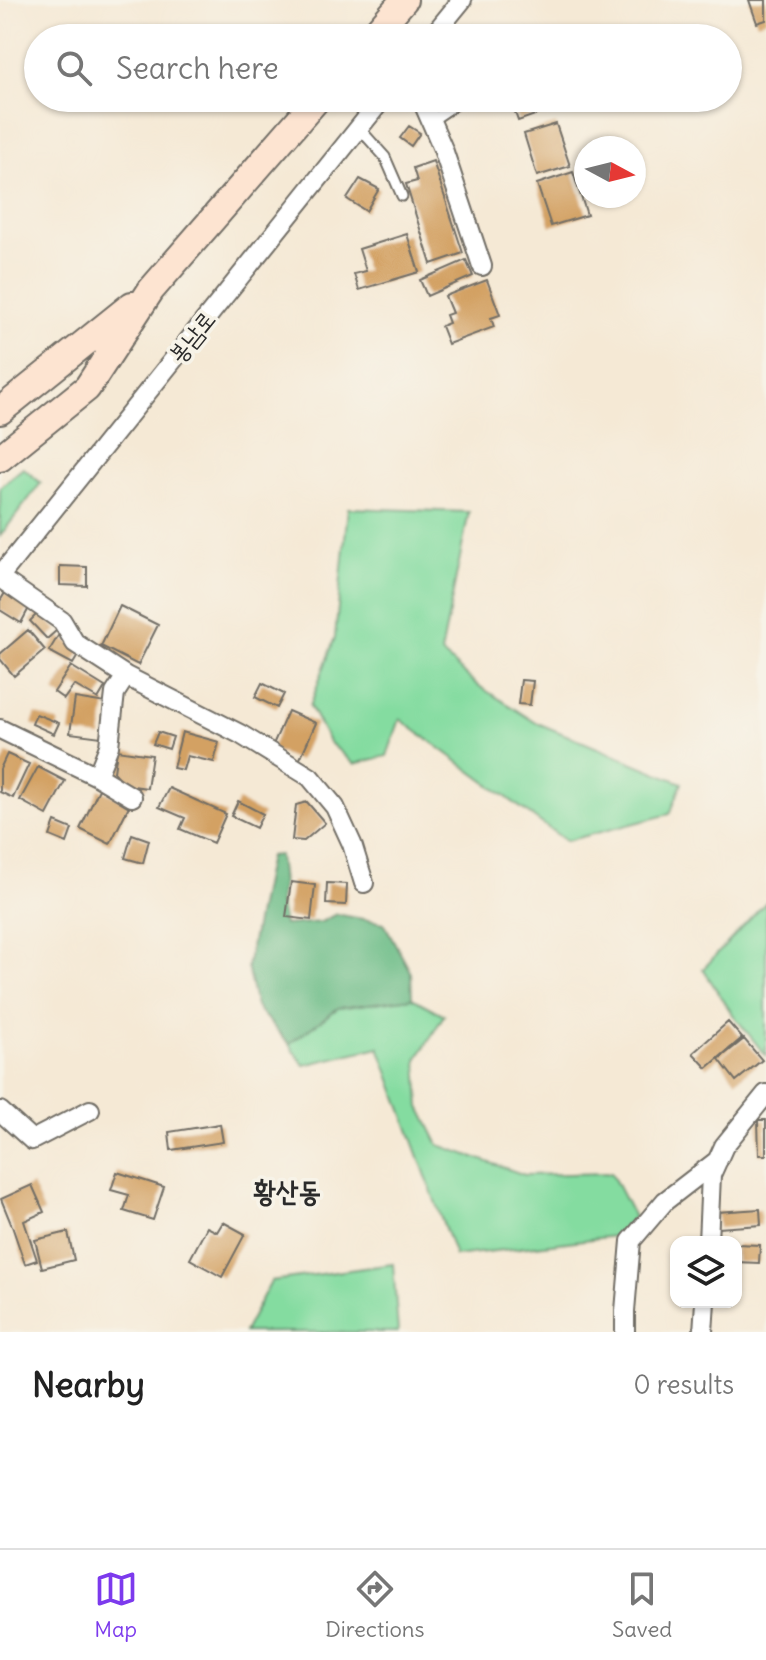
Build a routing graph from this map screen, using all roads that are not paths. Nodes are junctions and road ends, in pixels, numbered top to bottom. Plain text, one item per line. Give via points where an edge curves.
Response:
1 (404, 0) edge
2 (462, 0) edge
3 (383, 24) edge
4 (442, 24) edge
5 (306, 112) edge
6 (372, 112) edge
7 (427, 112) edge
8 (444, 112) edge
9 (431, 121) junction
10 (359, 128) junction
11 (402, 196) dead end
12 (482, 266) dead end
13 (151, 290) junction
14 (0, 411) edge
15 (0, 458) edge
16 (0, 577) edge
17 (126, 676) junction
18 (0, 729) edge
19 (97, 776) junction
20 (132, 797) dead end
21 (364, 883) dead end
22 (766, 1094) edge
23 (90, 1110) dead end
24 (0, 1111) edge
25 (718, 1160) junction
26 (708, 1236) edge
27 (705, 1308) edge
28 (625, 1332) edge
29 (703, 1332) edge

1 - 3 main road
2 - 4 street
5 - 13 main road
6 - 10 street, 봉남로
7 - 9 street
8 - 9 lane
9 - 12 street
10 - 11 lane via 385,157
10 - 16 street, 봉남로
13 - 14 main road
13 - 15 main road via 87,388
16 - 17 street via 62,621 75,643
17 - 19 street via 115,693 109,746
17 - 21 street via 240,734 310,777 335,807
18 - 19 street
19 - 20 street
22 - 25 street
23 - 24 street via 32,1140
25 - 26 street via 711,1175
25 - 28 street via 665,1201 631,1241
27 - 29 street

